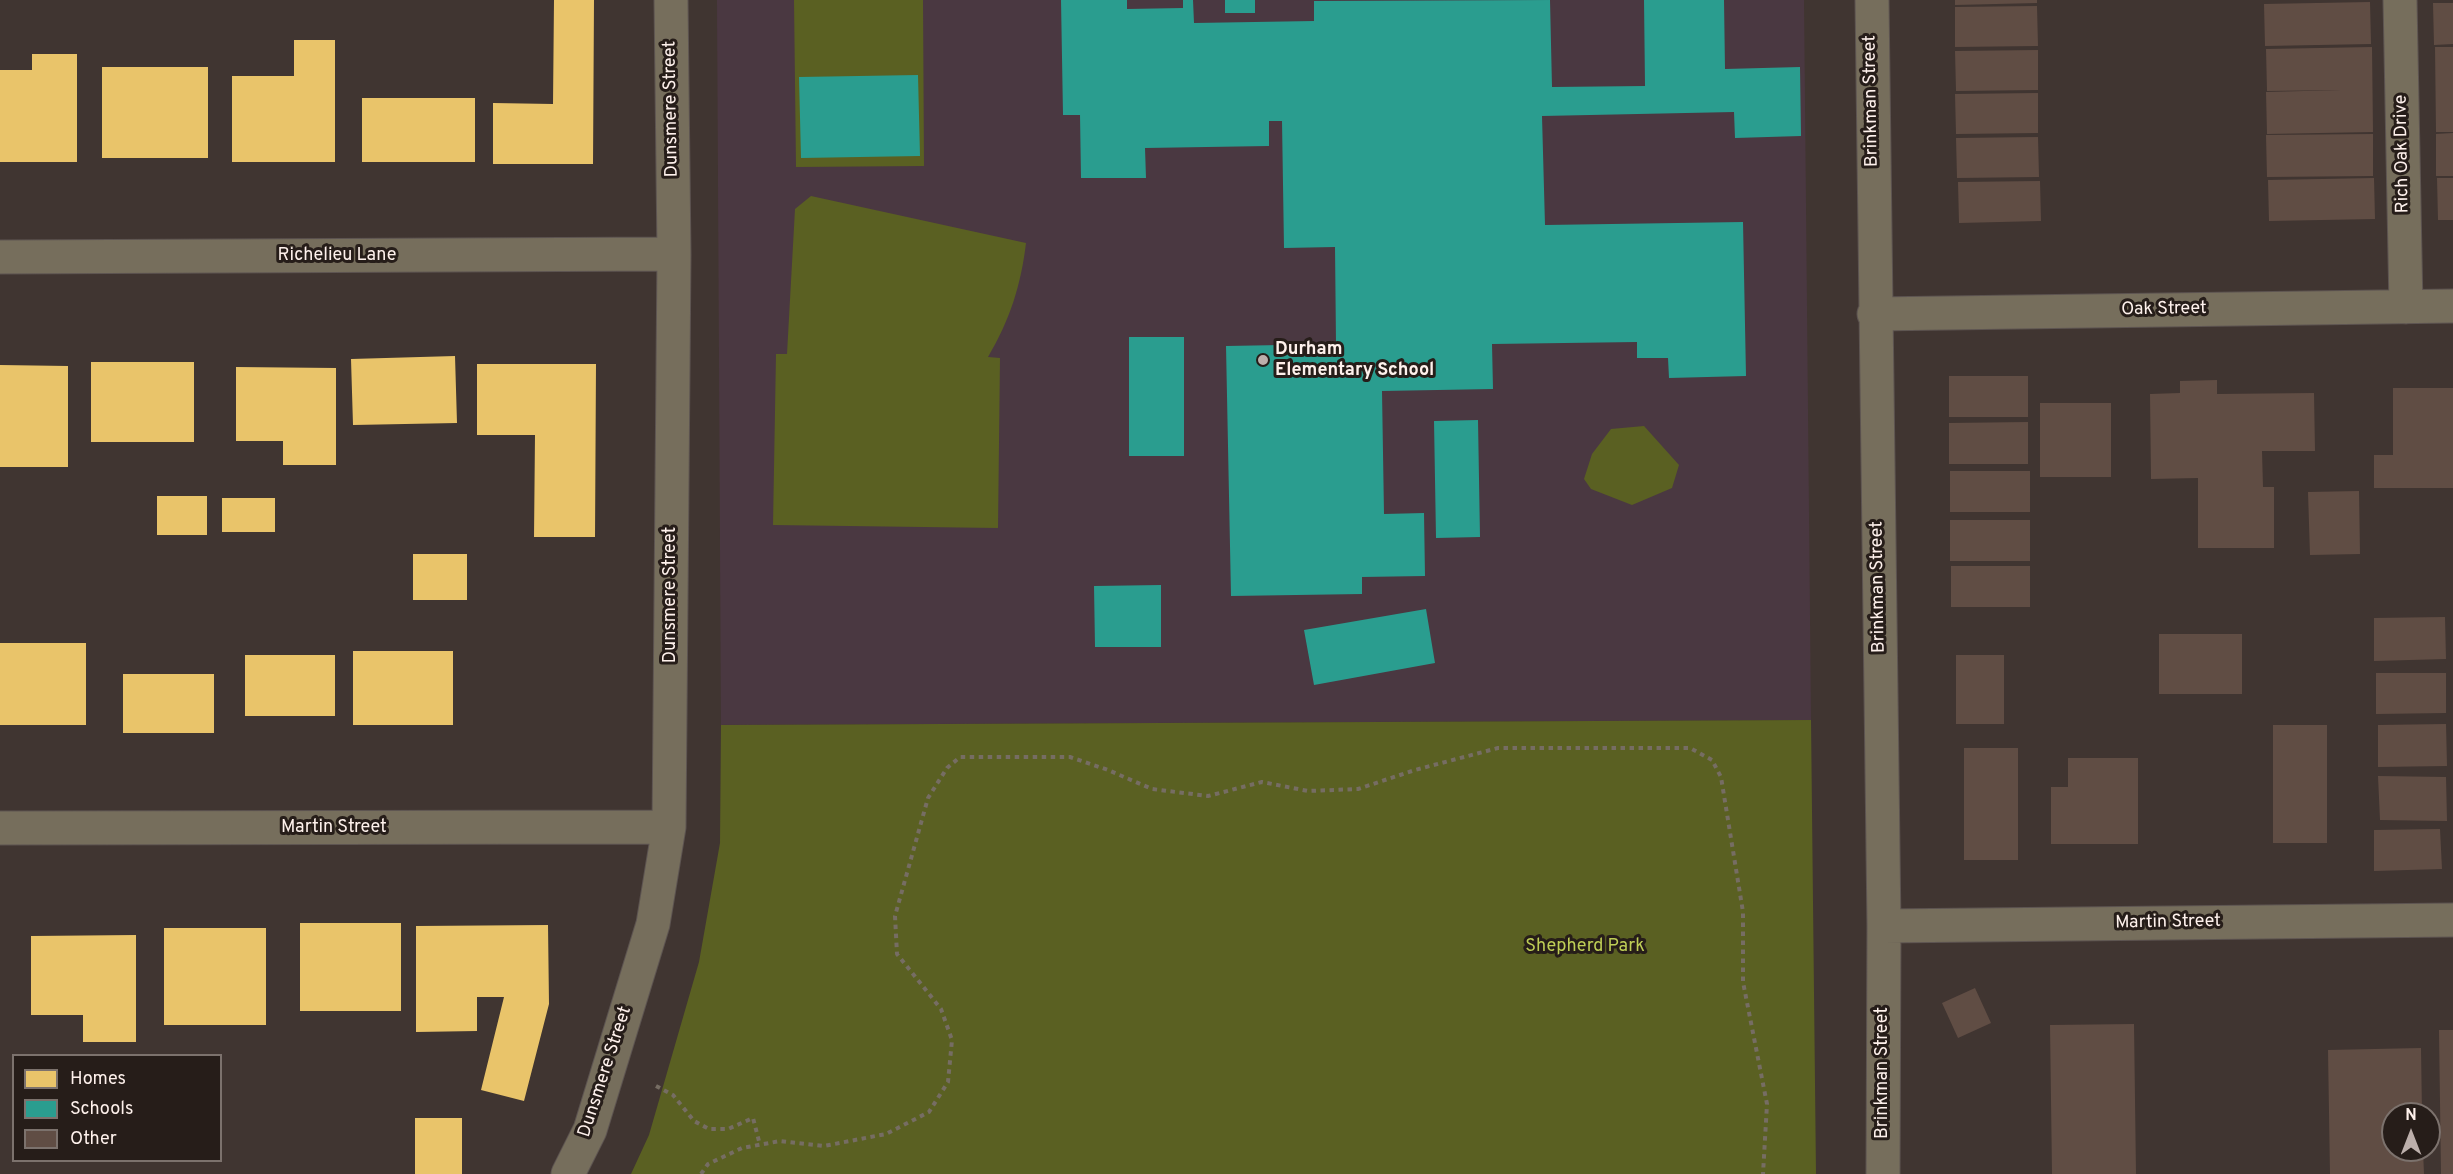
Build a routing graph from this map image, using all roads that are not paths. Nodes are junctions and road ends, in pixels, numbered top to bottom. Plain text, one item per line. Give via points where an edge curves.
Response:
1 (671, 0) edge
2 (1872, 0) edge
3 (2400, 0) edge
4 (674, 254) junction
5 (0, 257) edge
6 (2453, 306) edge
7 (2406, 307) junction
8 (1874, 314) junction
9 (669, 827) junction
10 (0, 828) edge
11 (2453, 920) edge
12 (1884, 926) junction
13 (568, 1174) edge
14 (1883, 1174) edge

1 - 4 street, Dunsmere Street
2 - 8 street, Brinkman Street
3 - 7 street, Rich Oak Drive
4 - 5 street, Richelieu Lane
4 - 9 street, Dunsmere Street
6 - 7 street, Oak Street
7 - 8 street, Oak Street
8 - 12 street, Brinkman Street
9 - 10 street, Martin Street
9 - 13 street, Dunsmere Street via 653,924 590,1130
11 - 12 street, Martin Street
12 - 14 street, Brinkman Street

